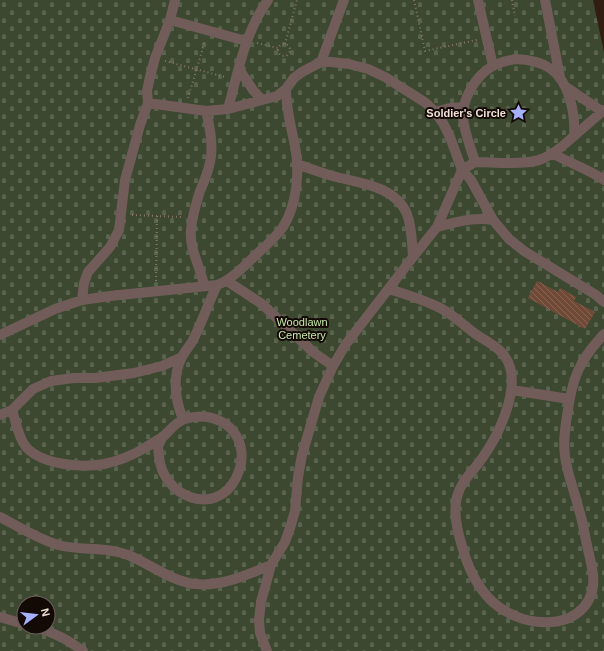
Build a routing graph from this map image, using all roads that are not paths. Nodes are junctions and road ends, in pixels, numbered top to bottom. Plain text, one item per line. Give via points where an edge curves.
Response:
1 (175, 0) edge
2 (268, 0) edge
3 (344, 0) edge
4 (478, 0) edge
5 (545, 0) edge
6 (170, 20) junction
7 (247, 41) junction
8 (321, 62) junction
9 (493, 66) junction
10 (239, 69) junction
11 (560, 77) junction
12 (566, 87) junction
13 (286, 89) junction
14 (261, 99) junction
15 (148, 102) junction
16 (463, 107) junction
17 (228, 109) junction
18 (206, 111) junction
19 (603, 111) edge
20 (435, 112) junction
21 (574, 136) junction
22 (552, 153) junction
23 (475, 162) junction
24 (297, 164) junction
25 (462, 170) junction
26 (604, 180) edge
27 (493, 220) junction
28 (438, 227) junction
29 (413, 257) junction
30 (227, 281) junction
31 (217, 285) junction
32 (204, 286) junction
33 (389, 289) junction
34 (82, 300) junction
35 (604, 302) edge
36 (604, 334) edge
37 (0, 335) edge
38 (182, 357) junction
39 (333, 366) junction
40 (512, 390) junction
41 (569, 399) junction
42 (12, 410) junction
43 (0, 415) edge
44 (182, 419) junction
45 (163, 436) junction
46 (0, 518) edge
47 (271, 565) junction
48 (0, 617) edge
49 (16, 622) edge
50 (56, 635) edge
51 (83, 651) edge
52 (267, 651) edge

1 - 6 lane
2 - 7 lane via 260,11
3 - 8 lane
4 - 9 lane
5 - 11 lane
6 - 7 lane
6 - 15 lane via 155,58 147,91
7 - 10 lane
8 - 13 lane via 294,78
8 - 20 lane via 349,64 368,69 426,103
9 - 11 lane via 502,61 526,59 539,62
9 - 16 lane via 477,81
10 - 14 lane
10 - 17 lane
11 - 12 lane
12 - 19 lane
12 - 21 lane via 575,120
13 - 14 lane via 277,96
13 - 24 lane via 286,106
14 - 17 lane
15 - 18 lane
15 - 34 lane via 125,180 119,230 110,247 88,272
16 - 20 lane
16 - 23 lane via 465,127
17 - 18 lane
18 - 32 lane via 211,160 195,206 191,232 192,249
19 - 21 lane
20 - 25 lane via 450,137
21 - 22 lane
22 - 23 lane via 543,159 530,162
22 - 26 lane
23 - 25 lane
24 - 29 lane via 391,194 407,214
24 - 30 lane via 296,186 284,226 272,241
25 - 27 lane via 471,180
25 - 28 lane
27 - 28 lane via 480,218
27 - 35 lane via 509,239 524,251
28 - 29 lane
29 - 33 lane
30 - 31 lane
30 - 39 lane via 262,304
31 - 32 lane
31 - 38 lane via 195,337
32 - 34 lane
33 - 39 lane via 346,344
33 - 40 lane via 442,309 495,345 509,364
34 - 37 lane via 55,309
36 - 41 lane via 581,364 572,384
38 - 42 lane via 162,366 134,373 62,379 46,383 33,389
38 - 44 lane via 175,389
39 - 47 lane via 319,397 302,455 295,511 290,528
40 - 41 lane
40 - 41 lane via 489,448 462,484 456,500 456,519 460,540 472,574 487,597 507,612 527,620 550,622 570,618 584,608 592,593 593,575 565,457 564,441
42 - 43 lane
42 - 45 lane via 26,446 34,453 54,462 93,465 117,460 139,451
44 - 45 lane
44 - 45 lane via 196,416 214,418 225,422 232,429 241,449 239,470 226,490 215,497 198,499 190,498 173,488 160,466 158,447
46 - 47 lane via 46,540 72,547 120,553 194,584 230,581
47 - 52 lane via 258,620
48 - 49 lane
50 - 51 lane

